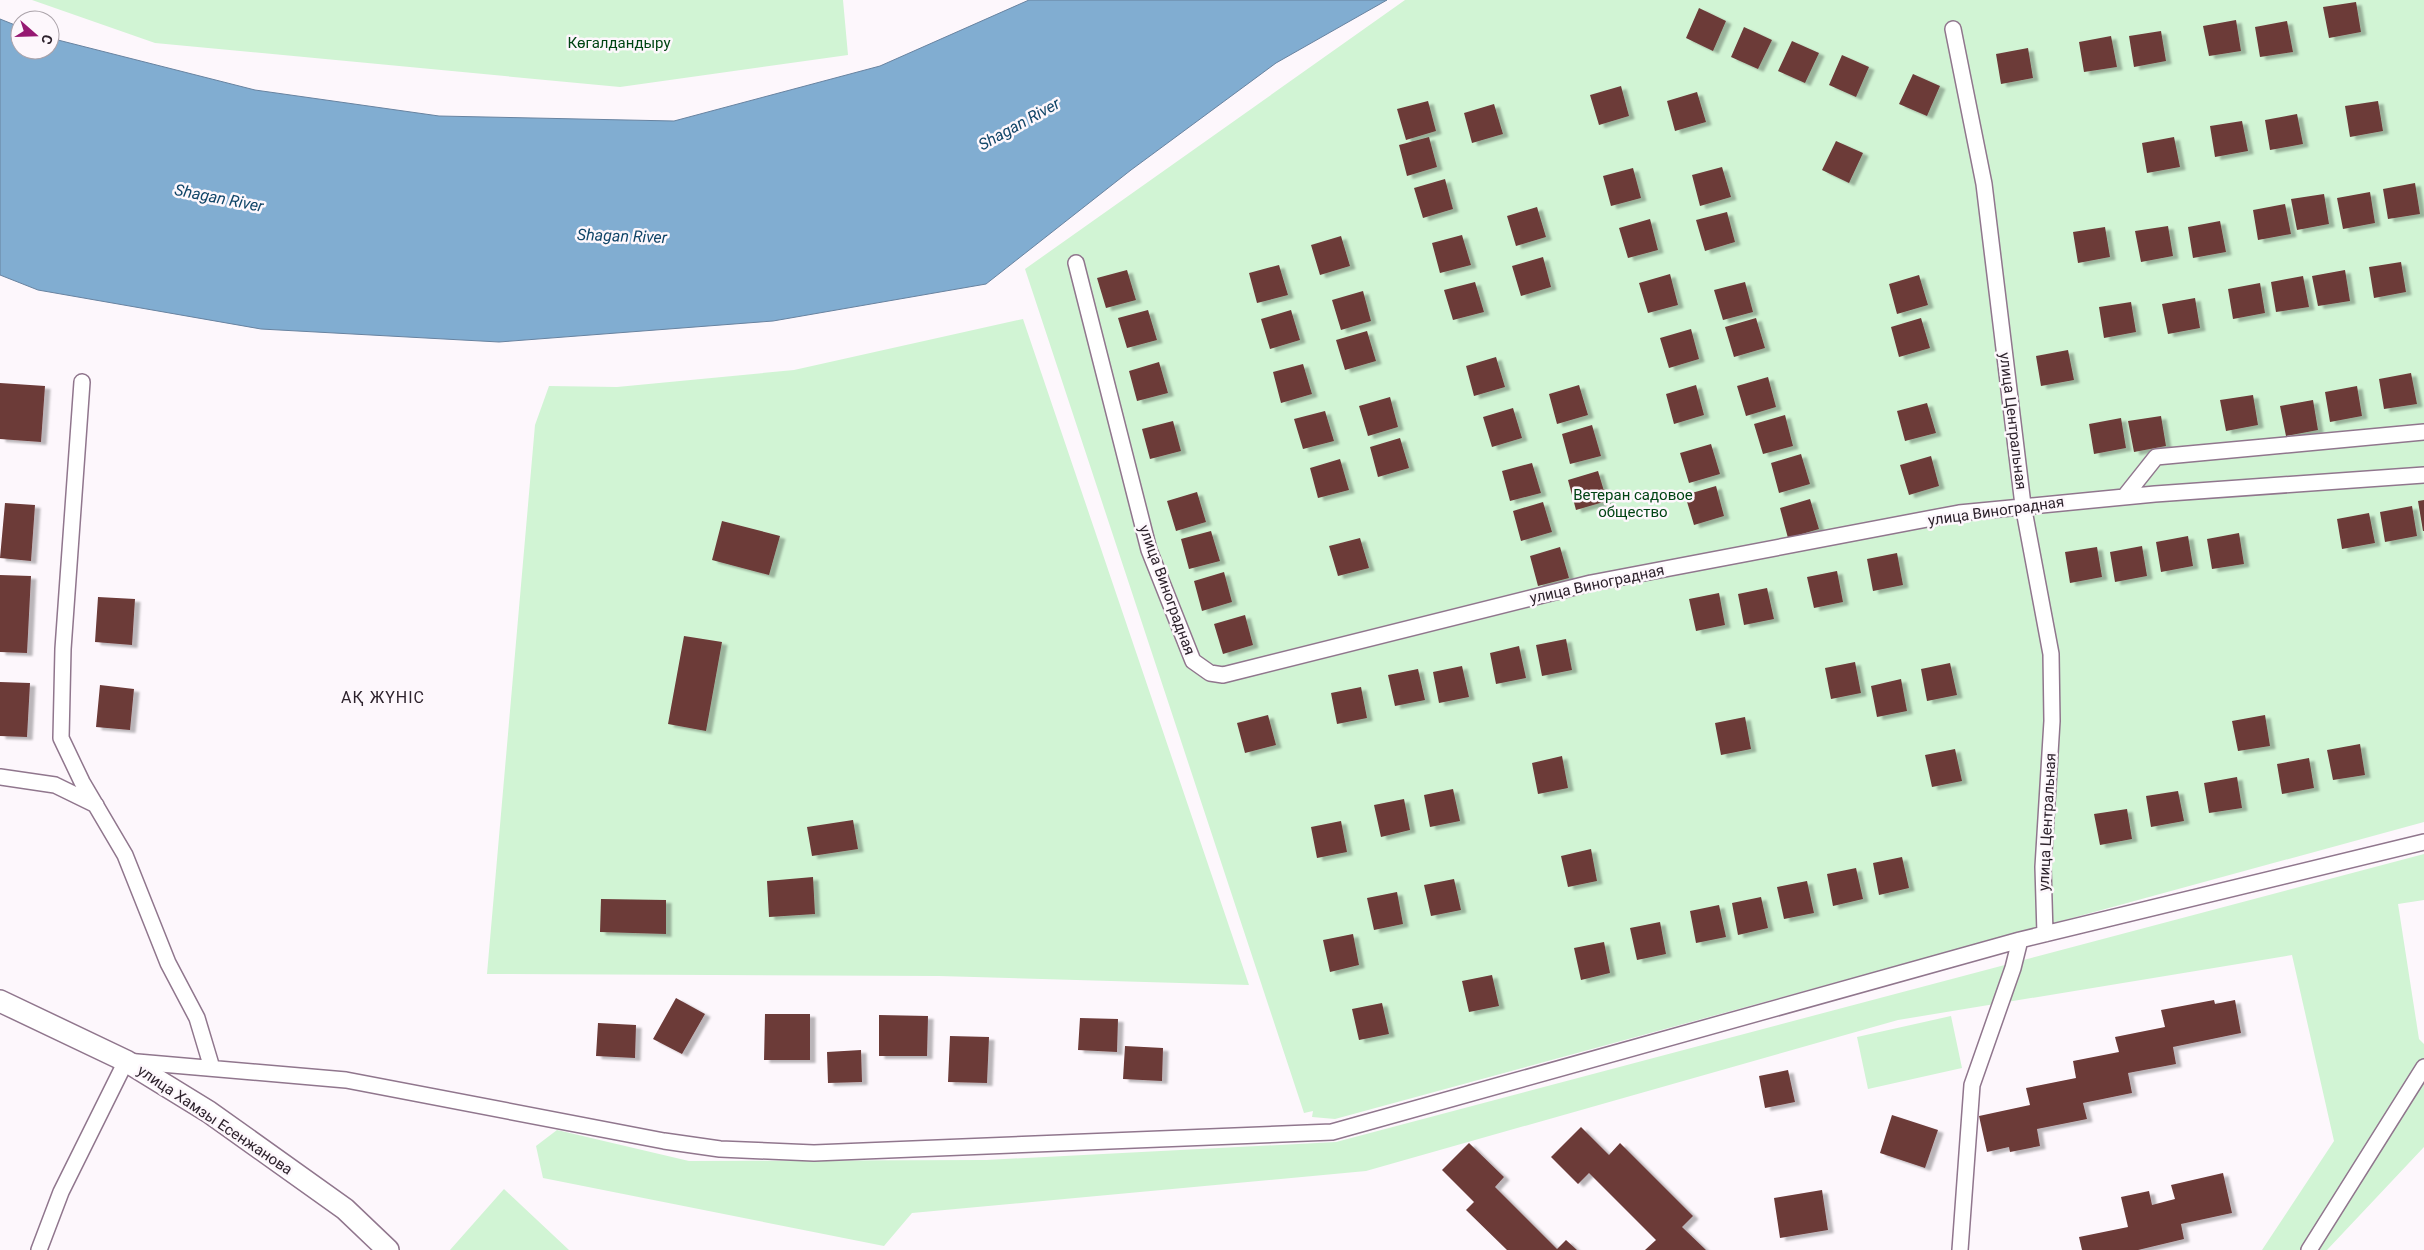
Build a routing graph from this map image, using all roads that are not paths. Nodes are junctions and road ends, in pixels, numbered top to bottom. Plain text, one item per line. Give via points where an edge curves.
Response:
1 (1953, 29) dead end
2 (1076, 263) dead end
3 (82, 382) dead end
4 (2424, 432) edge
5 (2424, 475) edge
6 (2125, 496) junction
7 (2023, 505) junction
8 (0, 777) edge
9 (96, 805) junction
10 (2424, 842) edge
11 (2045, 934) junction
12 (2020, 940) junction
13 (0, 1001) edge
14 (126, 1060) junction
15 (2424, 1067) edge
16 (212, 1068) junction
17 (39, 1250) edge
18 (388, 1250) edge
19 (1960, 1250) edge
20 (2310, 1250) edge

1 - 7 street, улица Центральная via 1984,184
2 - 7 street, улица Виноградная via 1149,550 1193,661 1210,673 1223,675 1590,583 1959,513
3 - 9 street via 63,649 61,738
4 - 6 street via 2156,457
5 - 6 street, улица Виноградная
6 - 7 street, улица Виноградная
7 - 11 street, улица Центральная via 2050,654 2052,721 2043,867
8 - 9 street via 55,785
9 - 16 street via 125,855 168,963 197,1018
10 - 11 street
11 - 12 street
12 - 16 street via 1332,1132 814,1153 720,1149 654,1140 346,1080
12 - 19 street via 2014,968 1972,1085
13 - 14 street, улица Хамзы Есенжанова
14 - 16 street
14 - 17 street via 61,1192
14 - 18 street, улица Хамзы Есенжанова via 209,1112 344,1209
15 - 20 street

